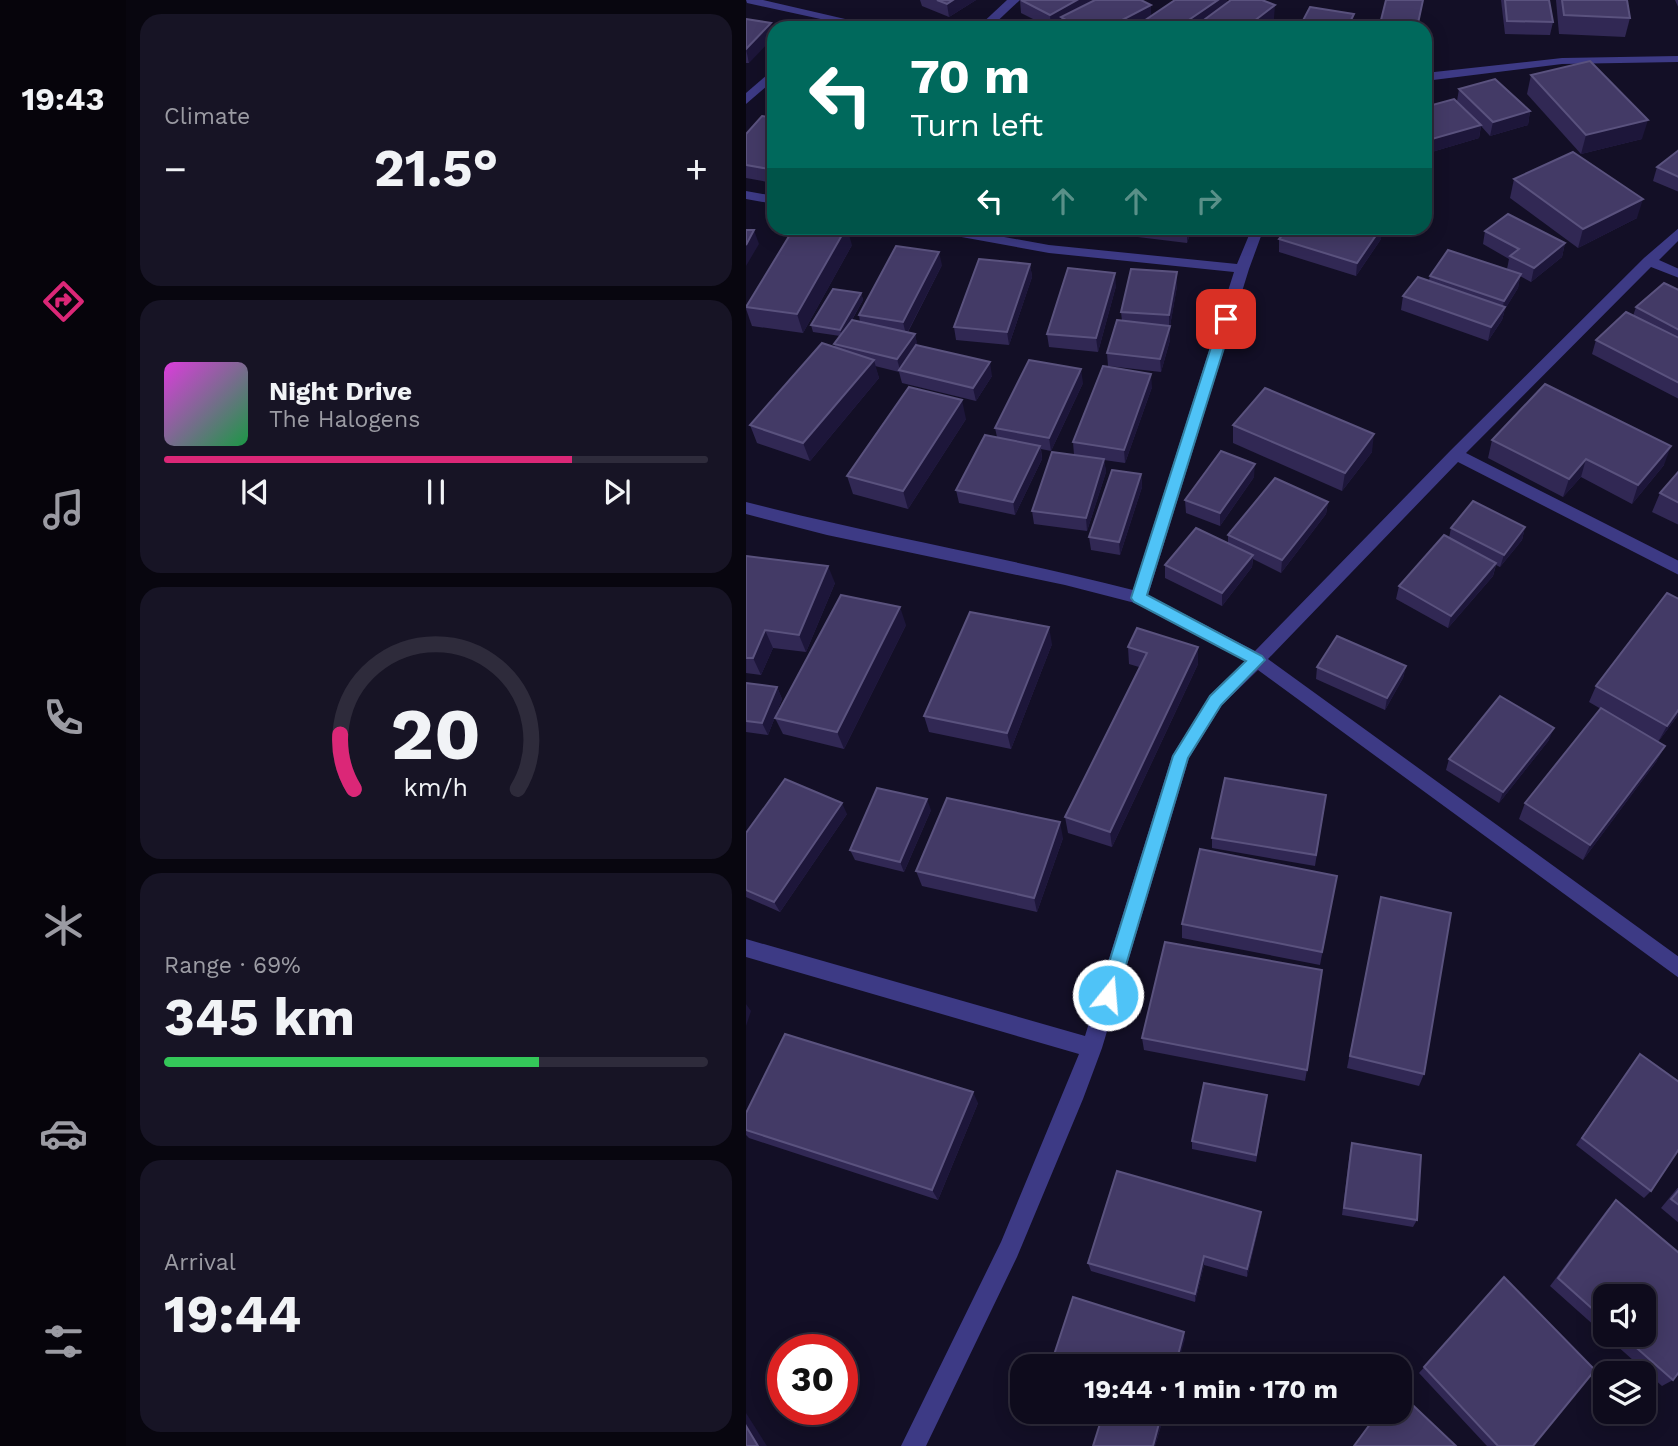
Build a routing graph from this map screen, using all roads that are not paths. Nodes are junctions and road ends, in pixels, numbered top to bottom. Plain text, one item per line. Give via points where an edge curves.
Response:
1 (747, 0) edge
2 (1014, 0) edge
3 (830, 18) junction
4 (827, 21) edge
5 (844, 21) edge
6 (991, 21) edge
7 (1679, 59) edge
8 (1432, 76) edge
9 (767, 80) edge
10 (746, 100) edge
11 (746, 195) edge
12 (767, 199) edge
13 (1679, 232) edge
14 (972, 235) edge
15 (1255, 235) edge
16 (1649, 261) junction
17 (1242, 269) junction
18 (1679, 274) edge
19 (1456, 454) junction
20 (746, 509) edge
21 (1679, 569) edge
22 (1139, 598) junction
23 (1257, 660) junction
24 (746, 948) edge
25 (1679, 969) edge
26 (1092, 1048) junction
27 (913, 1446) edge

1 - 3 street
2 - 6 street
3 - 4 street
3 - 5 street
7 - 8 street via 1562,61
9 - 10 street
11 - 12 street
13 - 16 street
14 - 17 street via 1049,249
15 - 17 street
16 - 18 street
16 - 19 street
17 - 22 street
19 - 21 street
19 - 23 street
20 - 22 street
22 - 23 street
23 - 25 street
23 - 26 street via 1216,700 1181,756
24 - 26 street
26 - 27 street via 1051,1159

